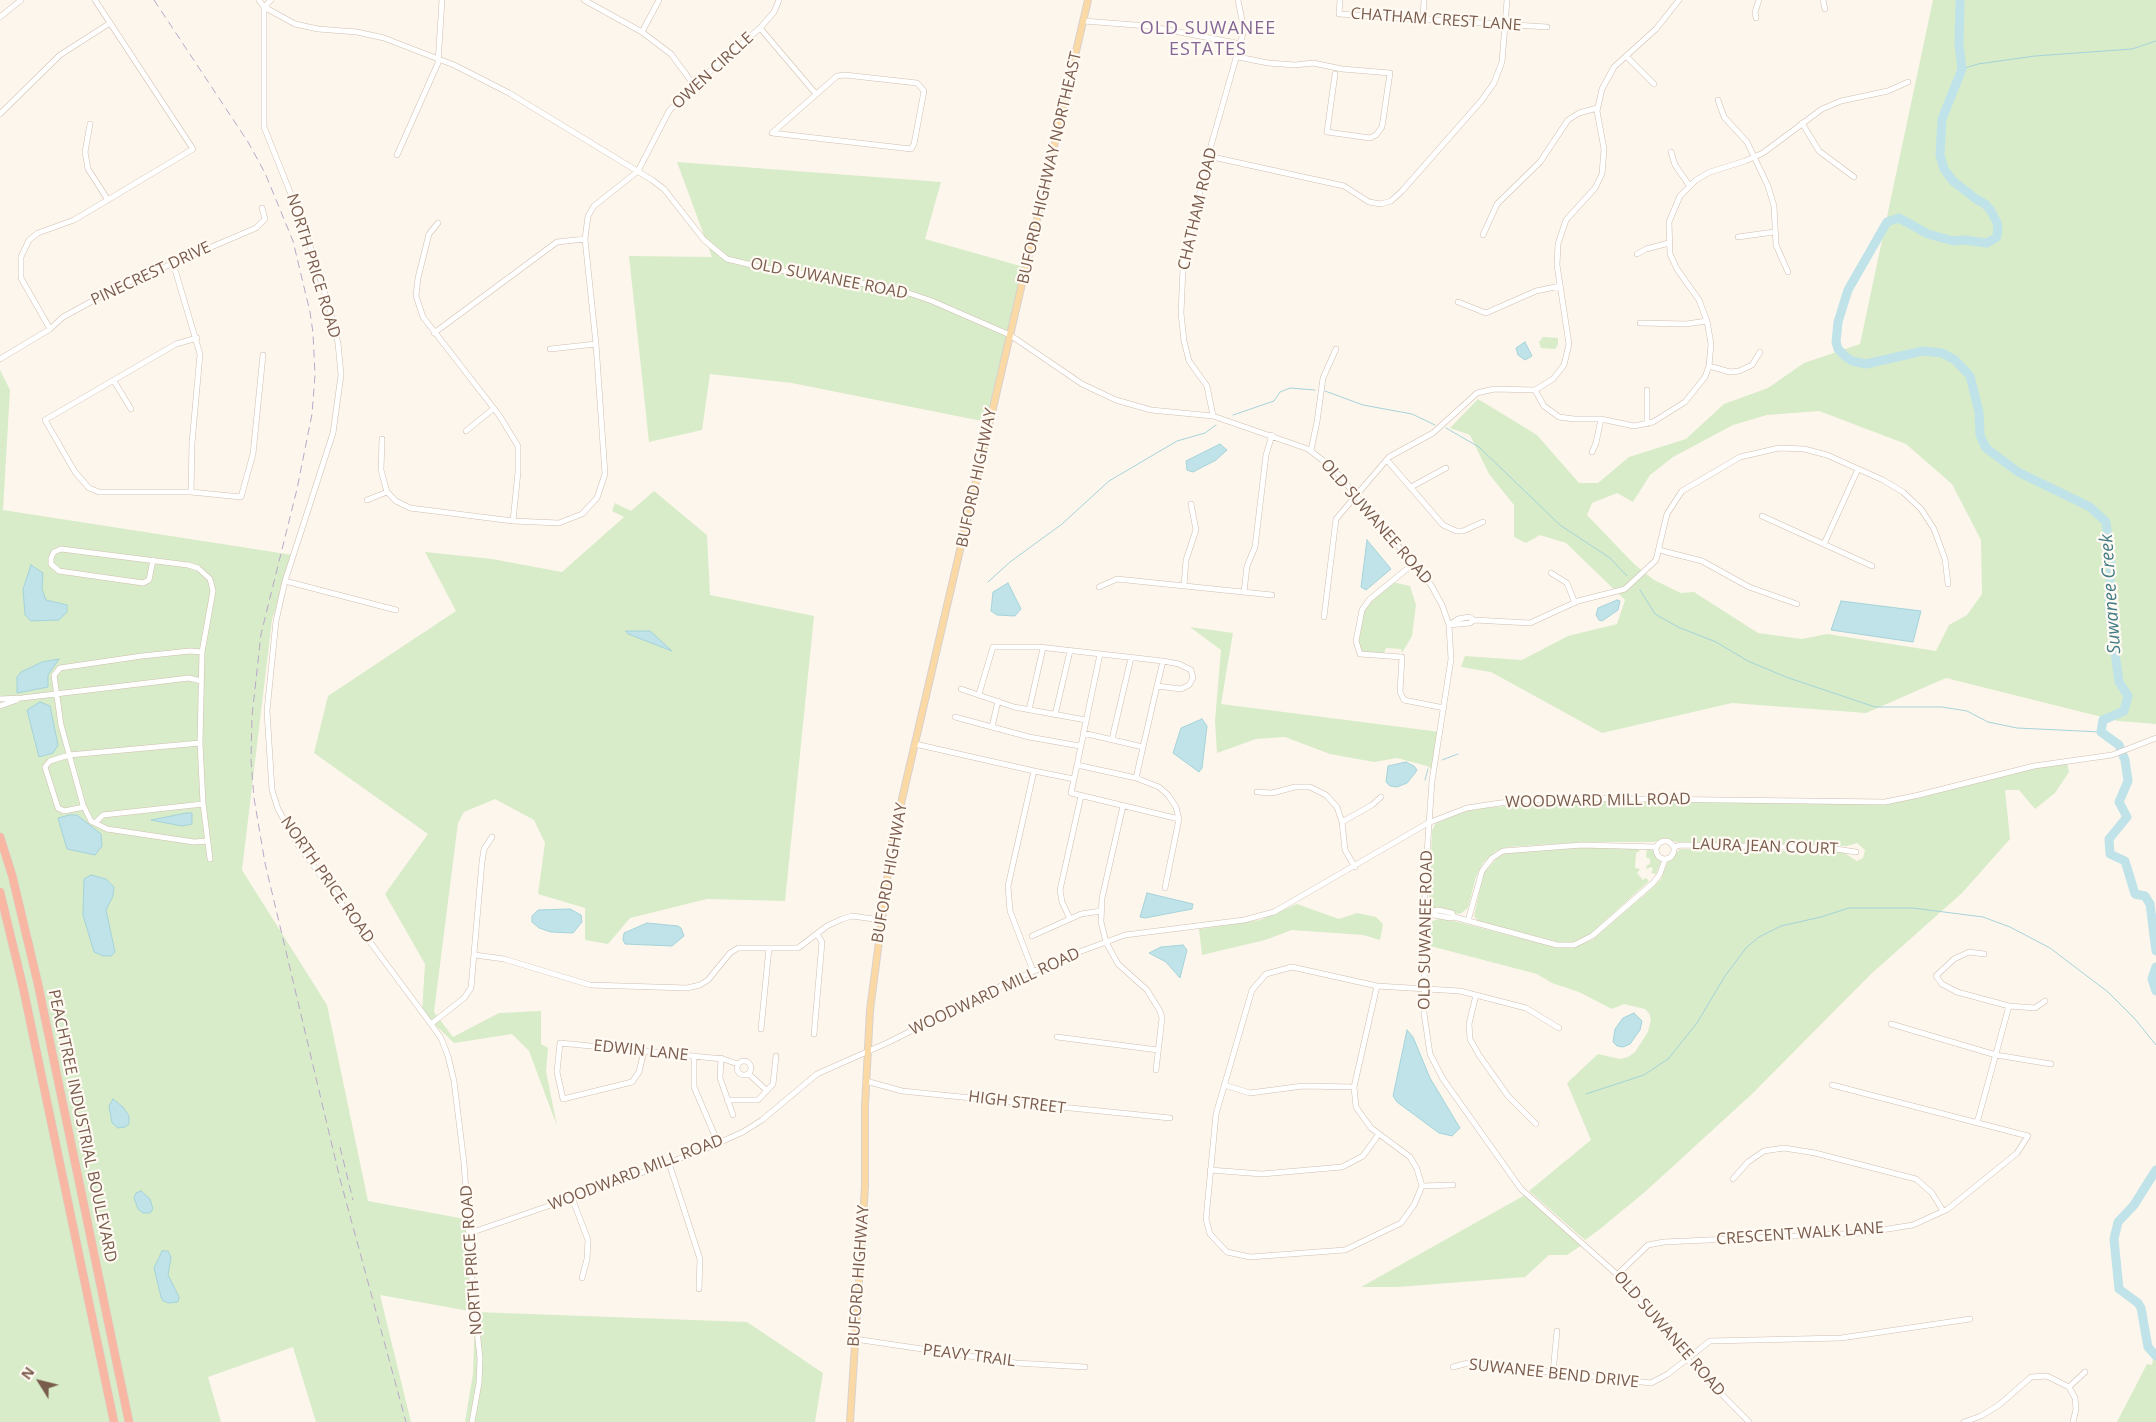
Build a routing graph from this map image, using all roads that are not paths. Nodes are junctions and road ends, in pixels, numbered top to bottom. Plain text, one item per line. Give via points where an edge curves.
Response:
1 (21, 0) edge
2 (95, 0) edge
3 (259, 0) edge
4 (271, 0) edge
5 (442, 0) edge
6 (584, 0) edge
7 (659, 0) edge
8 (779, 0) edge
9 (1088, 0) edge
10 (1238, 0) edge
11 (1340, 0) edge
12 (1424, 0) edge
13 (1507, 0) edge
14 (1678, 0) edge
15 (1759, 0) edge
16 (1823, 0) edge
17 (264, 7) junction
18 (1825, 10) dead end
19 (0, 17) edge
20 (1756, 18) dead end
21 (1423, 19) junction
22 (1084, 21) junction
23 (110, 24) junction
24 (1506, 24) junction
25 (1547, 27) dead end
26 (760, 28) junction
27 (642, 32) junction
28 (1241, 44) junction
29 (1626, 56) junction
30 (1238, 57) junction
31 (439, 59) junction
32 (1335, 74) dead end
33 (1908, 82) dead end
34 (1654, 84) dead end
35 (694, 85) junction
36 (816, 94) junction
37 (1718, 100) dead end
38 (1597, 108) junction
39 (0, 114) edge
40 (1802, 123) junction
41 (90, 124) dead end
42 (1670, 152) dead end
43 (397, 155) dead end
44 (1208, 156) junction
45 (1755, 157) junction
46 (638, 171) junction
47 (1854, 177) dead end
48 (1689, 185) junction
49 (108, 200) junction
50 (262, 208) dead end
51 (438, 223) dead end
52 (1774, 232) junction
53 (1483, 235) dead end
54 (1738, 237) dead end
55 (585, 239) junction
56 (1669, 243) junction
57 (1637, 254) dead end
58 (173, 263) junction
59 (1788, 272) dead end
60 (1560, 286) junction
61 (1458, 302) dead end
62 (1707, 321) junction
63 (1640, 323) dead end
64 (50, 329) junction
65 (434, 333) junction
66 (1010, 335) junction
67 (197, 338) junction
68 (596, 344) junction
69 (550, 349) dead end
70 (1336, 349) dead end
71 (1760, 352) dead end
72 (263, 355) dead end
73 (2, 358) edge
74 (1709, 366) junction
75 (114, 380) junction
76 (1535, 390) junction
77 (1647, 390) dead end
78 (131, 409) dead end
79 (494, 409) junction
80 (1213, 416) junction
81 (1601, 419) junction
82 (1647, 424) junction
83 (466, 431) dead end
84 (1272, 435) junction
85 (382, 439) dead end
86 (1311, 450) junction
87 (1592, 452) dead end
88 (1387, 460) junction
89 (1446, 468) dead end
90 (1858, 469) junction
91 (1411, 487) junction
92 (191, 492) junction
93 (387, 492) junction
94 (1357, 496) junction
95 (367, 500) dead end
96 (1192, 504) dead end
97 (1762, 516) dead end
98 (514, 521) junction
99 (1483, 522) dead end
100 (1824, 544) junction
101 (1659, 550) junction
102 (153, 560) junction
103 (1413, 564) junction
104 (1872, 566) dead end
105 (1551, 573) dead end
106 (285, 581) junction
107 (1948, 584) dead end
108 (1184, 586) junction
109 (1099, 587) dead end
110 (1244, 592) junction
111 (1272, 595) dead end
112 (1574, 602) junction
113 (1797, 604) dead end
114 (396, 610) dead end
115 (1324, 617) dead end
116 (1449, 625) junction
117 (1043, 648) junction
118 (1070, 651) junction
119 (202, 652) junction
120 (1100, 654) junction
121 (1131, 658) junction
122 (1163, 661) junction
123 (201, 681) junction
124 (1157, 686) junction
125 (961, 689) dead end
126 (57, 694) junction
127 (979, 694) junction
128 (22, 698) junction
129 (0, 699) edge
130 (998, 701) junction
131 (0, 706) edge
132 (1444, 708) junction
133 (1029, 710) junction
134 (1055, 715) junction
135 (955, 717) dead end
136 (1086, 720) junction
137 (992, 727) junction
138 (1083, 733) junction
139 (2156, 739) edge
140 (1112, 740) junction
141 (200, 743) junction
142 (915, 744) junction
143 (1080, 746) junction
144 (1143, 747) junction
145 (69, 755) junction
146 (1077, 765) junction
147 (1034, 770) junction
148 (1136, 778) junction
149 (1074, 779) junction
150 (1257, 792) dead end
151 (1081, 796) junction
152 (1381, 797) dead end
153 (203, 804) junction
154 (1123, 806) junction
155 (84, 807) junction
156 (1179, 819) junction
157 (1342, 822) junction
158 (94, 823) junction
159 (1428, 824) junction
160 (492, 836) dead end
161 (0, 837) edge
162 (208, 841) junction
163 (1657, 847) junction
164 (1674, 847) junction
165 (1856, 852) dead end
166 (210, 859) dead end
167 (1665, 859) junction
168 (1355, 867) junction
169 (1165, 888) dead end
170 (0, 892) edge
171 (1101, 911) junction
172 (1424, 913) junction
173 (1070, 919) junction
174 (880, 920) junction
175 (1468, 921) junction
176 (817, 934) junction
177 (1032, 936) dead end
178 (1106, 942) junction
179 (769, 948) junction
180 (1984, 954) dead end
181 (475, 955) junction
182 (1033, 971) junction
183 (1377, 986) junction
184 (1424, 989) junction
185 (1476, 995) junction
186 (2045, 1001) dead end
187 (2009, 1006) junction
188 (431, 1024) junction
189 (1891, 1024) dead end
190 (1559, 1028) dead end
191 (761, 1029) dead end
192 (814, 1034) dead end
193 (1057, 1037) dead end
194 (1158, 1050) junction
195 (644, 1051) junction
196 (868, 1052) junction
197 (1996, 1055) junction
198 (694, 1056) junction
199 (776, 1056) dead end
200 (721, 1058) junction
201 (738, 1064) junction
202 (2052, 1064) dead end
203 (1156, 1070) dead end
204 (749, 1074) junction
205 (866, 1081) junction
206 (1224, 1085) junction
207 (1832, 1085) dead end
208 (1354, 1087) junction
209 (766, 1090) junction
210 (727, 1100) junction
211 (733, 1115) dead end
212 (1170, 1118) dead end
213 (1978, 1123) junction
214 (1536, 1124) dead end
215 (1379, 1134) junction
216 (718, 1143) junction
217 (669, 1163) junction
218 (1210, 1170) junction
219 (1733, 1179) dead end
220 (1453, 1185) dead end
221 (1422, 1186) junction
222 (572, 1198) junction
223 (1943, 1211) junction
224 (470, 1233) junction
225 (1618, 1274) junction
226 (582, 1278) dead end
227 (700, 1288) dead end
228 (1970, 1319) dead end
229 (1557, 1331) dead end
230 (855, 1339) junction
231 (1687, 1359) junction
232 (1085, 1367) dead end
233 (1453, 1367) dead end
234 (1553, 1372) junction
235 (2085, 1372) dead end
236 (2069, 1387) junction
237 (114, 1422) edge
238 (129, 1422) edge
239 (472, 1422) edge
240 (850, 1422) edge
241 (1749, 1422) edge
242 (1964, 1422) edge
243 (2073, 1422) edge

1 - 19 street
2 - 23 street
3 - 17 street
4 - 17 street
5 - 31 street
6 - 27 street
7 - 27 street
8 - 26 street, OWEN CIRCLE via 774,12
9 - 22 main road, BUFORD HIGHWAY NORTHEAST
10 - 28 street, CHATHAM ROAD via 1244,24
11 - 21 street, CHATHAM CREST LANE via 1339,14
12 - 21 street
13 - 24 street
14 - 29 street via 1656,29
15 - 20 street
16 - 18 street
17 - 31 street, OLD SUWANEE ROAD via 295,24 384,38
17 - 106 street, NORTH PRICE ROAD via 264,128 304,227 330,310 341,374 333,433
21 - 24 street, CHATHAM CREST LANE
22 - 28 street via 1148,26
22 - 66 main road, BUFORD HIGHWAY NORTHEAST
23 - 39 street via 60,55
23 - 49 street via 193,149
24 - 25 street, CHATHAM CREST LANE
24 - 44 street via 1502,62 1494,83 1391,201 1381,204 1369,202 1344,186
26 - 35 street, OWEN CIRCLE
26 - 36 street
27 - 35 street via 671,54
28 - 30 street, CHATHAM ROAD
29 - 34 street
29 - 38 street via 1607,77
30 - 32 street via 1269,63 1313,63 1390,73 1382,127 1376,135 1370,138 1327,132
30 - 44 street, CHATHAM ROAD
31 - 43 street
31 - 46 street, OLD SUWANEE ROAD via 509,93
33 - 40 street via 1888,91 1834,104
35 - 46 street, OWEN CIRCLE via 669,111
36 - 36 street via 837,76 845,74 917,83 924,91 914,144 911,149 890,148 772,133
37 - 45 street via 1724,117 1745,139
38 - 53 street via 1568,120 1540,162 1497,204
38 - 60 street via 1604,149 1603,169 1595,188 1573,210 1561,230 1556,254
40 - 45 street
40 - 47 street via 1819,151
41 - 49 street via 85,152 88,169
42 - 48 street
44 - 80 street, CHATHAM ROAD via 1183,268 1181,313 1186,351 1194,370 1207,386
45 - 48 street via 1710,172
45 - 52 street via 1773,199
46 - 55 street via 594,206 588,216
46 - 66 street, OLD SUWANEE ROAD via 664,189 704,240 727,259 897,289
48 - 56 street via 1673,208
49 - 64 street via 74,220 38,233 21,257 21,278
50 - 58 street, PINECREST DRIVE via 265,218 256,228
51 - 65 street via 429,234 416,296 423,318
52 - 54 street
52 - 59 street via 1777,249
55 - 65 street via 557,242
55 - 68 street
56 - 57 street
56 - 62 street via 1673,261 1696,295
58 - 64 street, PINECREST DRIVE via 120,286 63,317
58 - 67 street
60 - 61 street via 1536,291 1486,312
60 - 76 street via 1568,339 1567,356 1556,376
62 - 63 street
62 - 74 street via 1711,344
64 - 73 street, PINECREST DRIVE
65 - 79 street
66 - 80 street, OLD SUWANEE ROAD via 1076,380 1116,400 1152,410
66 - 142 main road, BUFORD HIGHWAY
67 - 75 street via 176,344
67 - 92 street via 200,354
68 - 69 street
68 - 98 street via 605,474 597,498 582,514 559,523
70 - 86 street via 1323,378
71 - 74 street via 1752,364 1736,372
72 - 92 street via 253,454 241,497
74 - 82 street via 1690,399
75 - 78 street
75 - 92 street via 45,420 75,472 89,488 99,492
76 - 81 street via 1542,403 1559,417
76 - 88 street via 1494,389 1477,393 1433,433 1397,451
77 - 82 street
79 - 83 street
79 - 98 street via 518,446
80 - 84 street, OLD SUWANEE ROAD
81 - 82 street via 1630,425
81 - 87 street
84 - 86 street, OLD SUWANEE ROAD
84 - 110 street via 1266,455 1255,547 1247,566
85 - 93 street via 381,470
86 - 94 street, OLD SUWANEE ROAD via 1334,468
88 - 91 street
88 - 94 street
89 - 91 street
90 - 100 street
90 - 101 street via 1827,455 1799,448 1769,449 1740,457 1677,496 1666,514
90 - 107 street via 1897,488 1926,515 1941,544
91 - 99 street via 1436,520 1448,528 1463,531
93 - 95 street
93 - 98 street via 410,508
94 - 103 street, OLD SUWANEE ROAD
94 - 115 street via 1335,522
96 - 108 street via 1196,530 1186,560
97 - 100 street
100 - 104 street
101 - 112 street via 1653,563 1625,589
101 - 113 street via 1702,561 1753,589
102 - 102 street via 61,549 54,552 51,564 60,571 143,583 149,580
102 - 119 street via 198,568 210,579 213,591
103 - 116 street, OLD SUWANEE ROAD via 1436,592
103 - 132 street via 1370,599 1362,610 1356,641 1360,654 1402,657 1400,692 1404,700
105 - 112 street via 1567,584
106 - 114 street
106 - 188 street, NORTH PRICE ROAD via 269,678 268,746 272,790 278,809 298,845
108 - 109 street via 1117,579
108 - 110 street
110 - 111 street
112 - 116 street via 1530,623 1474,620
116 - 132 street, OLD SUWANEE ROAD via 1451,651
117 - 118 street
117 - 127 street via 993,647
117 - 133 street
118 - 120 street
118 - 134 street
119 - 123 street
119 - 126 street via 142,656 60,668 54,675
120 - 121 street
120 - 136 street
121 - 122 street
121 - 140 street
122 - 124 street
122 - 124 street via 1191,670 1193,678 1181,689
123 - 126 street via 189,678
123 - 141 street
124 - 144 street
125 - 127 street
126 - 128 street
126 - 145 street
127 - 130 street
128 - 129 street
128 - 131 street
130 - 133 street
130 - 137 street
132 - 159 street, OLD SUWANEE ROAD
133 - 134 street
134 - 136 street
135 - 137 street
136 - 138 street
137 - 143 street
138 - 140 street
138 - 143 street
139 - 159 street, WOODWARD MILL ROAD via 2116,754 2034,766 1885,802 1560,798 1482,805 1451,813
140 - 144 street
141 - 145 street
141 - 153 street
142 - 147 street
142 - 174 main road, BUFORD HIGHWAY via 892,842
143 - 146 street
144 - 148 street
145 - 155 street
145 - 155 street via 50,761 46,767 58,808 64,811
146 - 148 street
146 - 149 street
147 - 149 street
147 - 182 street via 1007,898
148 - 156 street via 1160,787 1176,808
149 - 151 street via 1071,793
150 - 157 street via 1310,788 1326,795 1337,807
151 - 154 street
151 - 173 street via 1060,890
152 - 157 street
153 - 158 street via 103,815
153 - 162 street
154 - 156 street
154 - 171 street
155 - 158 street
156 - 169 street
157 - 168 street via 1345,850
158 - 162 street via 107,829 194,842
159 - 168 street, WOODWARD MILL ROAD
159 - 172 street, OLD SUWANEE ROAD
160 - 181 street via 484,849 482,862
161 - 238 highway, PEACHTREE INDUSTRIAL BOULEVARD via 38,984
162 - 166 street
163 - 164 street, LAURA JEAN COURT via 1666,841
163 - 167 street via 1658,855
163 - 175 street, LAURA JEAN COURT via 1582,845 1504,851 1492,858 1482,871
164 - 165 street, LAURA JEAN COURT via 1829,848
164 - 167 street, LAURA JEAN COURT via 1672,856
167 - 175 street via 1653,883 1592,936 1577,944 1557,945
168 - 178 street, WOODWARD MILL ROAD via 1260,917 1125,935
170 - 237 highway, PEACHTREE INDUSTRIAL BOULEVARD
171 - 173 street
171 - 178 street
172 - 175 street
172 - 184 street, OLD SUWANEE ROAD
173 - 177 street
174 - 176 street via 852,916 827,926
174 - 196 main road, BUFORD HIGHWAY
176 - 179 street via 798,948
176 - 192 street via 822,942
178 - 182 street, WOODWARD MILL ROAD
178 - 194 street via 1118,964 1158,1004 1162,1018
179 - 181 street via 738,948 708,980 687,988 590,984 504,959
179 - 191 street
180 - 187 street via 1969,952 1954,959 1936,976 1942,984 1957,992
181 - 188 street via 471,988 464,998
182 - 196 street, WOODWARD MILL ROAD
183 - 184 street
183 - 206 street via 1292,967 1266,974 1252,990
183 - 208 street
184 - 185 street
184 - 225 street, OLD SUWANEE ROAD via 1430,1054 1443,1079 1521,1189
185 - 190 street via 1526,1008
185 - 214 street via 1468,1024 1470,1039 1508,1096
186 - 187 street via 2035,1008
187 - 197 street
188 - 224 street, NORTH PRICE ROAD via 448,1056 454,1081
189 - 197 street
193 - 194 street
194 - 203 street
195 - 195 street, EDWIN LANE via 560,1043 557,1072 563,1099 632,1082 639,1072
195 - 198 street, EDWIN LANE
196 - 205 main road, BUFORD HIGHWAY
196 - 216 street, WOODWARD MILL ROAD via 817,1074 762,1120
197 - 202 street
197 - 213 street
198 - 200 street, EDWIN LANE
198 - 216 street via 694,1087
199 - 209 street via 773,1084
200 - 201 street, EDWIN LANE
200 - 210 street via 720,1078
201 - 204 street, EDWIN LANE via 739,1073
201 - 204 street, EDWIN LANE via 748,1062
204 - 209 street, EDWIN LANE
205 - 212 street, HIGH STREET via 902,1091
205 - 230 main road, BUFORD HIGHWAY via 865,1186
206 - 208 street via 1250,1092 1303,1086
206 - 218 street via 1216,1114
207 - 213 street, CRESCENT WALK LANE
208 - 215 street via 1359,1113 1366,1124
209 - 210 street via 753,1101
210 - 211 street
213 - 223 street, CRESCENT WALK LANE via 2028,1136 2018,1153
215 - 218 street via 1363,1156 1342,1167 1262,1174
215 - 221 street via 1410,1157
216 - 217 street, WOODWARD MILL ROAD
217 - 222 street, WOODWARD MILL ROAD
217 - 227 street via 700,1259
218 - 221 street via 1206,1219 1210,1234 1228,1252 1250,1257 1345,1250 1401,1223
219 - 223 street via 1748,1162 1764,1151 1784,1148 1916,1179 1932,1192
220 - 221 street
222 - 224 street, WOODWARD MILL ROAD
222 - 226 street via 588,1240
223 - 225 street, CRESCENT WALK LANE via 1913,1225 1862,1233 1648,1245
224 - 239 street, NORTH PRICE ROAD via 480,1359
225 - 231 street, OLD SUWANEE ROAD via 1649,1308
228 - 231 street, SUWANEE BEND DRIVE via 1841,1338 1710,1341
229 - 234 street
230 - 232 street, PEAVY TRAIL via 1008,1362
230 - 240 main road, BUFORD HIGHWAY
231 - 234 street, SUWANEE BEND DRIVE via 1651,1383
231 - 241 street, OLD SUWANEE ROAD
233 - 234 street, SUWANEE BEND DRIVE via 1468,1363
235 - 236 street
236 - 242 street via 2047,1376 2032,1377 1998,1405
236 - 243 street via 2076,1409

